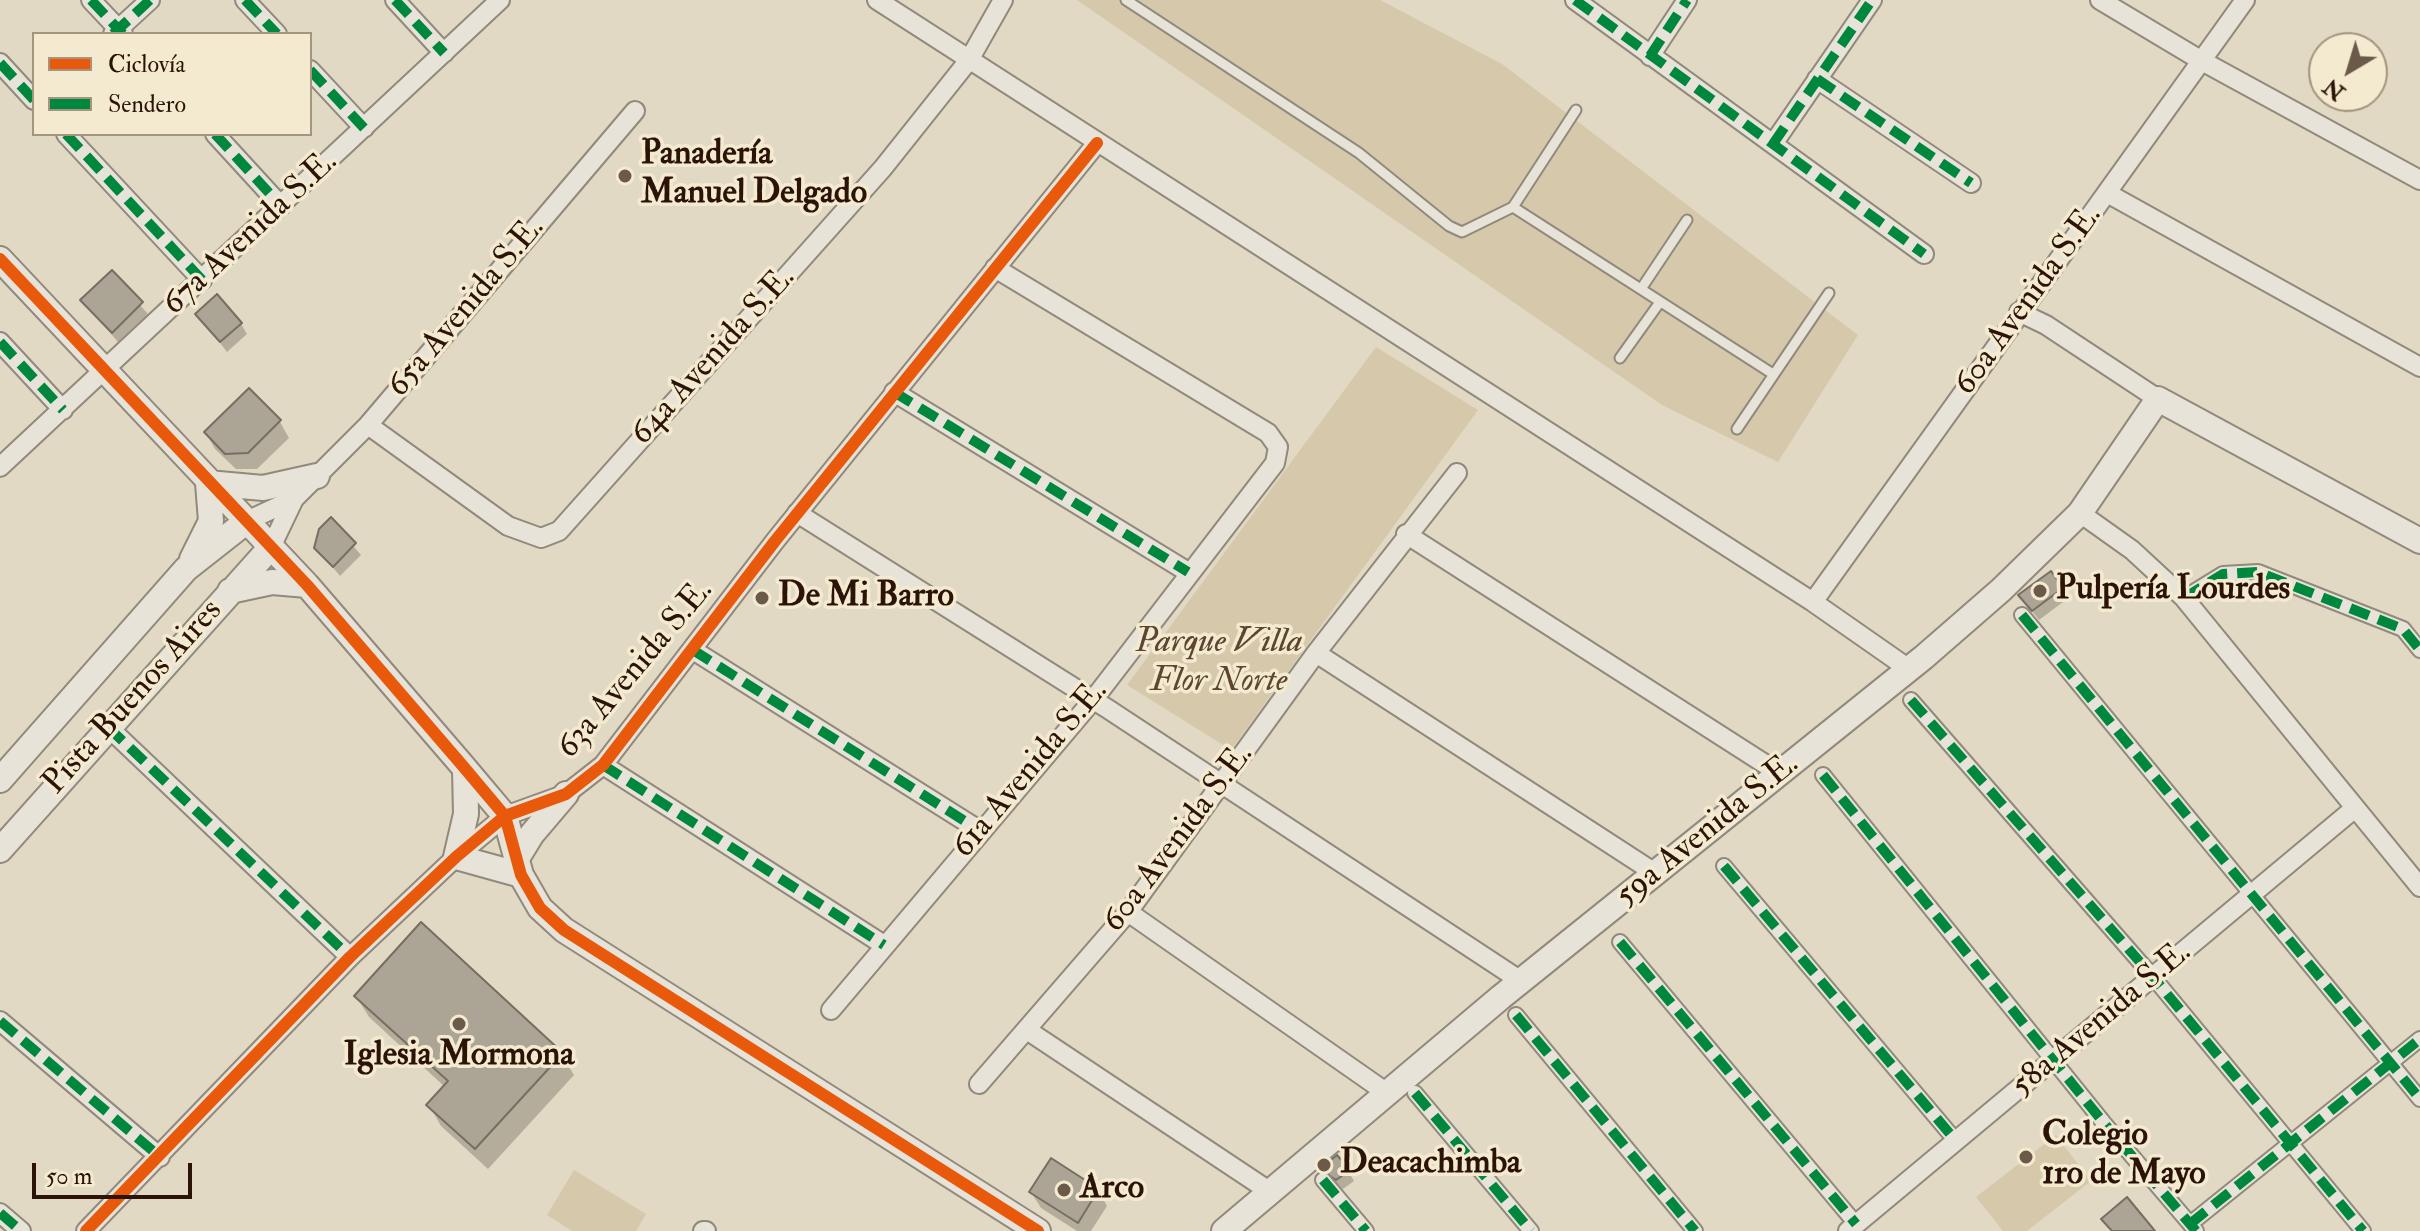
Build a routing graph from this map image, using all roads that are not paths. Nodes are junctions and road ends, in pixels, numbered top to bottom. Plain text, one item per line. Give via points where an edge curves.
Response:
1 (91, 0) edge
2 (150, 0) edge
3 (245, 0) edge
4 (395, 0) edge
5 (500, 0) edge
6 (877, 0) edge
7 (1003, 0) edge
8 (1126, 0) edge
9 (1575, 0) edge
10 (1687, 0) edge
11 (1872, 0) edge
12 (2100, 0) edge
13 (2245, 0) edge
14 (118, 32) edge
15 (275, 32) edge
16 (444, 53) junction
17 (1650, 56) junction
18 (969, 60) junction
19 (2202, 61) junction
20 (0, 63) edge
21 (312, 72) edge
22 (1817, 79) junction
23 (32, 98) edge
24 (1576, 110) dead end
25 (635, 111) dead end
26 (364, 128) junction
27 (68, 136) edge
28 (217, 136) edge
29 (1097, 143) junction
30 (1773, 144) junction
31 (2420, 180) edge
32 (1971, 183) dead end
33 (2107, 193) junction
34 (281, 206) junction
35 (1513, 207) junction
36 (1687, 220) dead end
37 (1924, 254) dead end
38 (0, 259) edge
39 (995, 268) junction
40 (202, 280) junction
41 (1641, 289) junction
42 (1829, 293) dead end
43 (1660, 302) junction
44 (2019, 312) junction
45 (0, 342) edge
46 (1620, 358) dead end
47 (2420, 367) edge
48 (105, 370) junction
49 (1773, 374) junction
50 (894, 392) junction
51 (2158, 399) junction
52 (63, 410) junction
53 (368, 425) junction
54 (1737, 429) dead end
55 (0, 467) edge
56 (1457, 473) dead end
57 (317, 476) junction
58 (208, 483) junction
59 (294, 499) junction
60 (797, 513) junction
61 (2080, 513) junction
62 (247, 521) junction
63 (1406, 534) junction
64 (2420, 541) edge
65 (271, 547) junction
66 (186, 569) junction
67 (1188, 572) junction
68 (307, 585) junction
69 (228, 592) junction
70 (2184, 598) junction
71 (1813, 602) junction
72 (2022, 615) dead end
73 (693, 650) junction
74 (2420, 650) edge
75 (1316, 653) junction
76 (1909, 669) junction
77 (1093, 700) junction
78 (1911, 700) dead end
79 (108, 727) junction
80 (603, 765) junction
81 (465, 769) junction
82 (1779, 773) junction
83 (1823, 775) dead end
84 (0, 780) edge
85 (1222, 784) junction
86 (566, 794) junction
87 (2355, 808) junction
88 (505, 816) junction
89 (979, 830) junction
90 (0, 850) edge
91 (456, 857) junction
92 (1724, 866) dead end
93 (519, 868) junction
94 (1655, 873) junction
95 (2420, 887) edge
96 (2253, 893) junction
97 (1128, 912) junction
98 (1620, 942) dead end
99 (884, 945) junction
100 (350, 957) junction
101 (2153, 977) junction
102 (1521, 981) junction
103 (831, 1010) dead end
104 (1516, 1015) dead end
105 (0, 1021) edge
106 (1027, 1030) junction
107 (2420, 1039) edge
108 (2055, 1060) junction
109 (2390, 1062) junction
110 (979, 1084) dead end
111 (1387, 1093) junction
112 (1415, 1093) dead end
113 (2420, 1099) edge
114 (1956, 1141) junction
115 (2289, 1142) junction
116 (160, 1157) junction
117 (1323, 1180) dead end
118 (1269, 1191) junction
119 (0, 1213) edge
120 (2193, 1227) edge
121 (1852, 1228) edge
122 (21, 1231) edge
123 (86, 1231) edge
124 (1038, 1231) edge
125 (1224, 1231) edge
126 (1366, 1231) edge
127 (1531, 1231) edge
128 (1695, 1231) edge
129 (2363, 1231) edge

1 - 14 street
2 - 14 street
3 - 15 street
4 - 16 street
5 - 16 street, 67a Avenida S.E.
6 - 18 street
7 - 18 street, 64a Avenida S.E.
8 - 35 lane via 1359,153 1449,226 1462,232
9 - 17 street
10 - 17 street
11 - 22 street
12 - 19 street
13 - 19 street, 60a Avenida S.E.
16 - 26 street, 67a Avenida S.E.
17 - 30 street
18 - 29 street
18 - 53 street, 64a Avenida S.E. via 883,168 559,531 541,538 508,526
19 - 31 street
19 - 33 street, 60a Avenida S.E.
20 - 23 street
21 - 26 street
22 - 30 street
22 - 32 street
24 - 35 lane
25 - 53 street, 65a Avenida S.E.
26 - 34 street, 67a Avenida S.E.
27 - 40 street
28 - 34 street
29 - 39 street, 63a Avenida S.E.
29 - 71 street
30 - 37 street
33 - 44 street, 60a Avenida S.E.
33 - 47 street
34 - 40 street, 67a Avenida S.E.
35 - 41 lane
36 - 41 lane
38 - 48 street
39 - 50 street, 63a Avenida S.E.
39 - 67 street, 61a Avenida S.E. via 1268,433 1278,447 1275,463
40 - 48 street, 67a Avenida S.E.
41 - 43 lane
42 - 49 lane
43 - 46 lane
43 - 49 lane
44 - 51 street
44 - 71 street, 60a Avenida S.E.
45 - 52 street
48 - 52 street, 67a Avenida S.E.
48 - 58 street
49 - 54 lane
50 - 60 street, 63a Avenida S.E.
50 - 67 street
51 - 61 street, 59a Avenida S.E.
51 - 64 street
52 - 55 street, 67a Avenida S.E.
53 - 57 street, 65a Avenida S.E.
56 - 63 street, 60a Avenida S.E.
57 - 58 street via 263,488
57 - 59 street, 65a Avenida S.E.
58 - 62 street
58 - 66 street via 211,521
59 - 62 street, 65a Avenida S.E.
59 - 65 street, 65a Avenida S.E.
60 - 73 street, 63a Avenida S.E.
60 - 77 street
61 - 70 street via 2132,550
61 - 76 street, 59a Avenida S.E. via 2029,565
62 - 65 street
62 - 66 street, Pista Buenos Aires
63 - 75 street, 60a Avenida S.E.
63 - 82 street
65 - 68 street
65 - 69 street, Pista Buenos Aires
66 - 84 street, Pista Buenos Aires
67 - 77 street, 61a Avenida S.E.
68 - 69 street via 261,583
68 - 81 street
69 - 79 street, Pista Buenos Aires
70 - 74 street via 2223,574 2258,572 2403,629
70 - 87 street
71 - 76 street
72 - 96 street
73 - 80 street, 63a Avenida S.E.
73 - 89 street
75 - 85 street, 60a Avenida S.E.
75 - 94 street
76 - 82 street, 59a Avenida S.E.
77 - 85 street
77 - 89 street, 61a Avenida S.E.
78 - 101 street
79 - 90 street, Pista Buenos Aires
79 - 100 street
80 - 86 street, 63a Avenida S.E.
80 - 99 street
81 - 88 street
81 - 91 street via 466,814
82 - 94 street, 59a Avenida S.E.
83 - 108 street
85 - 97 street, 60a Avenida S.E.
85 - 102 street
86 - 88 street, 63a Avenida S.E.
86 - 93 street via 532,834
87 - 95 street
87 - 96 street, 58a Avenida S.E.
88 - 91 street, 63a Avenida S.E.
88 - 93 street
89 - 99 street, 61a Avenida S.E.
91 - 93 street
91 - 100 street, 63a Avenida S.E.
92 - 114 street
93 - 124 street via 540,908 564,930
94 - 102 street, 59a Avenida S.E.
96 - 101 street, 58a Avenida S.E.
96 - 109 street
97 - 106 street, 60a Avenida S.E.
97 - 111 street
98 - 121 street
99 - 103 street, 61a Avenida S.E.
100 - 116 street, 63a Avenida S.E.
101 - 108 street, 58a Avenida S.E.
101 - 115 street
102 - 111 street, 59a Avenida S.E.
104 - 128 street
105 - 116 street
106 - 110 street, 60a Avenida S.E.
106 - 118 street
107 - 109 street
108 - 114 street, 58a Avenida S.E.
108 - 120 street
109 - 113 street
109 - 115 street
111 - 118 street, 59a Avenida S.E.
112 - 127 street
114 - 121 street, 58a Avenida S.E.
115 - 120 street
115 - 129 street
116 - 123 street, 63a Avenida S.E.
117 - 126 street
118 - 125 street, 59a Avenida S.E.
119 - 122 street

